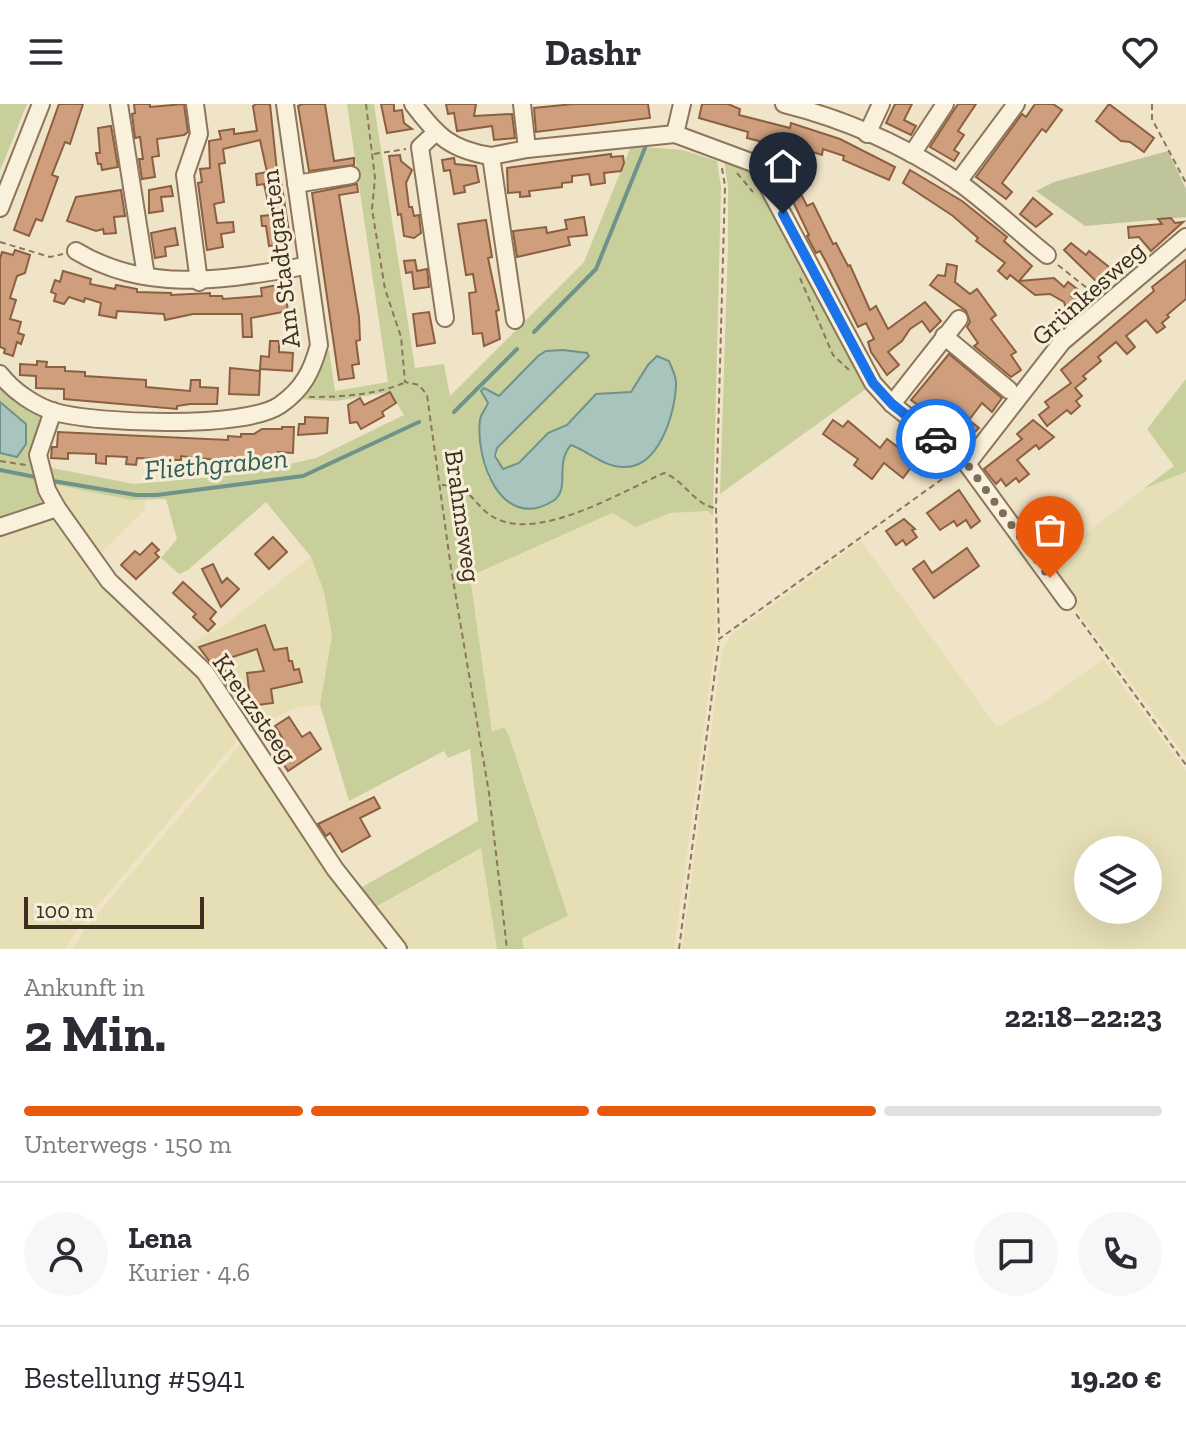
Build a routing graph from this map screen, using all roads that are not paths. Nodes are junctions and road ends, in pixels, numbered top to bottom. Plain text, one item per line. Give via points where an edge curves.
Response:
1 (41, 104) edge
2 (119, 104) edge
3 (195, 104) edge
4 (285, 104) edge
5 (413, 104) edge
6 (522, 104) edge
7 (682, 104) edge
8 (784, 104) edge
9 (881, 104) edge
10 (945, 104) edge
11 (1016, 104) edge
12 (822, 109) edge
13 (435, 133) junction
14 (675, 134) junction
15 (867, 134) junction
16 (527, 149) junction
17 (912, 154) junction
18 (491, 156) junction
19 (351, 175) dead end
20 (958, 182) junction
21 (296, 184) junction
22 (0, 208) edge
23 (1186, 237) edge
24 (76, 251) road end
25 (1047, 255) road end
26 (306, 266) junction
27 (146, 276) junction
28 (199, 282) junction
29 (445, 318) dead end
30 (959, 319) dead end
31 (515, 320) dead end
32 (944, 336) junction
33 (0, 374) edge
34 (1009, 390) dead end
35 (892, 404) junction
36 (53, 411) junction
37 (967, 464) junction
38 (57, 508) junction
39 (0, 527) edge
40 (1067, 601) road end
41 (398, 949) edge

1 - 22 street
2 - 27 street
3 - 28 street via 199,134 185,175
4 - 21 street, Am Stadtgarten
5 - 13 street
6 - 16 street
7 - 14 street
8 - 12 street
9 - 15 street
10 - 17 street
11 - 20 street
12 - 15 street
13 - 18 street via 465,152
13 - 29 street via 420,147
14 - 16 street
14 - 35 street via 756,164 868,375
15 - 17 street
16 - 18 street
17 - 20 street
18 - 31 street
19 - 21 street
20 - 25 street
21 - 26 street, Am Stadtgarten
23 - 37 street, Grünkesweg via 1062,342
24 - 27 street via 99,265
26 - 28 street
26 - 36 street, Am Stadtgarten via 319,345 310,376 278,407 227,420 97,420
27 - 28 street
30 - 32 street
32 - 34 street
32 - 35 street
33 - 36 street, Am Stadtgarten via 23,396
35 - 37 street
36 - 38 street, Kreuzsteeg via 38,455
37 - 40 street
38 - 39 street
38 - 41 street, Kreuzsteeg via 109,581 205,672 335,869

